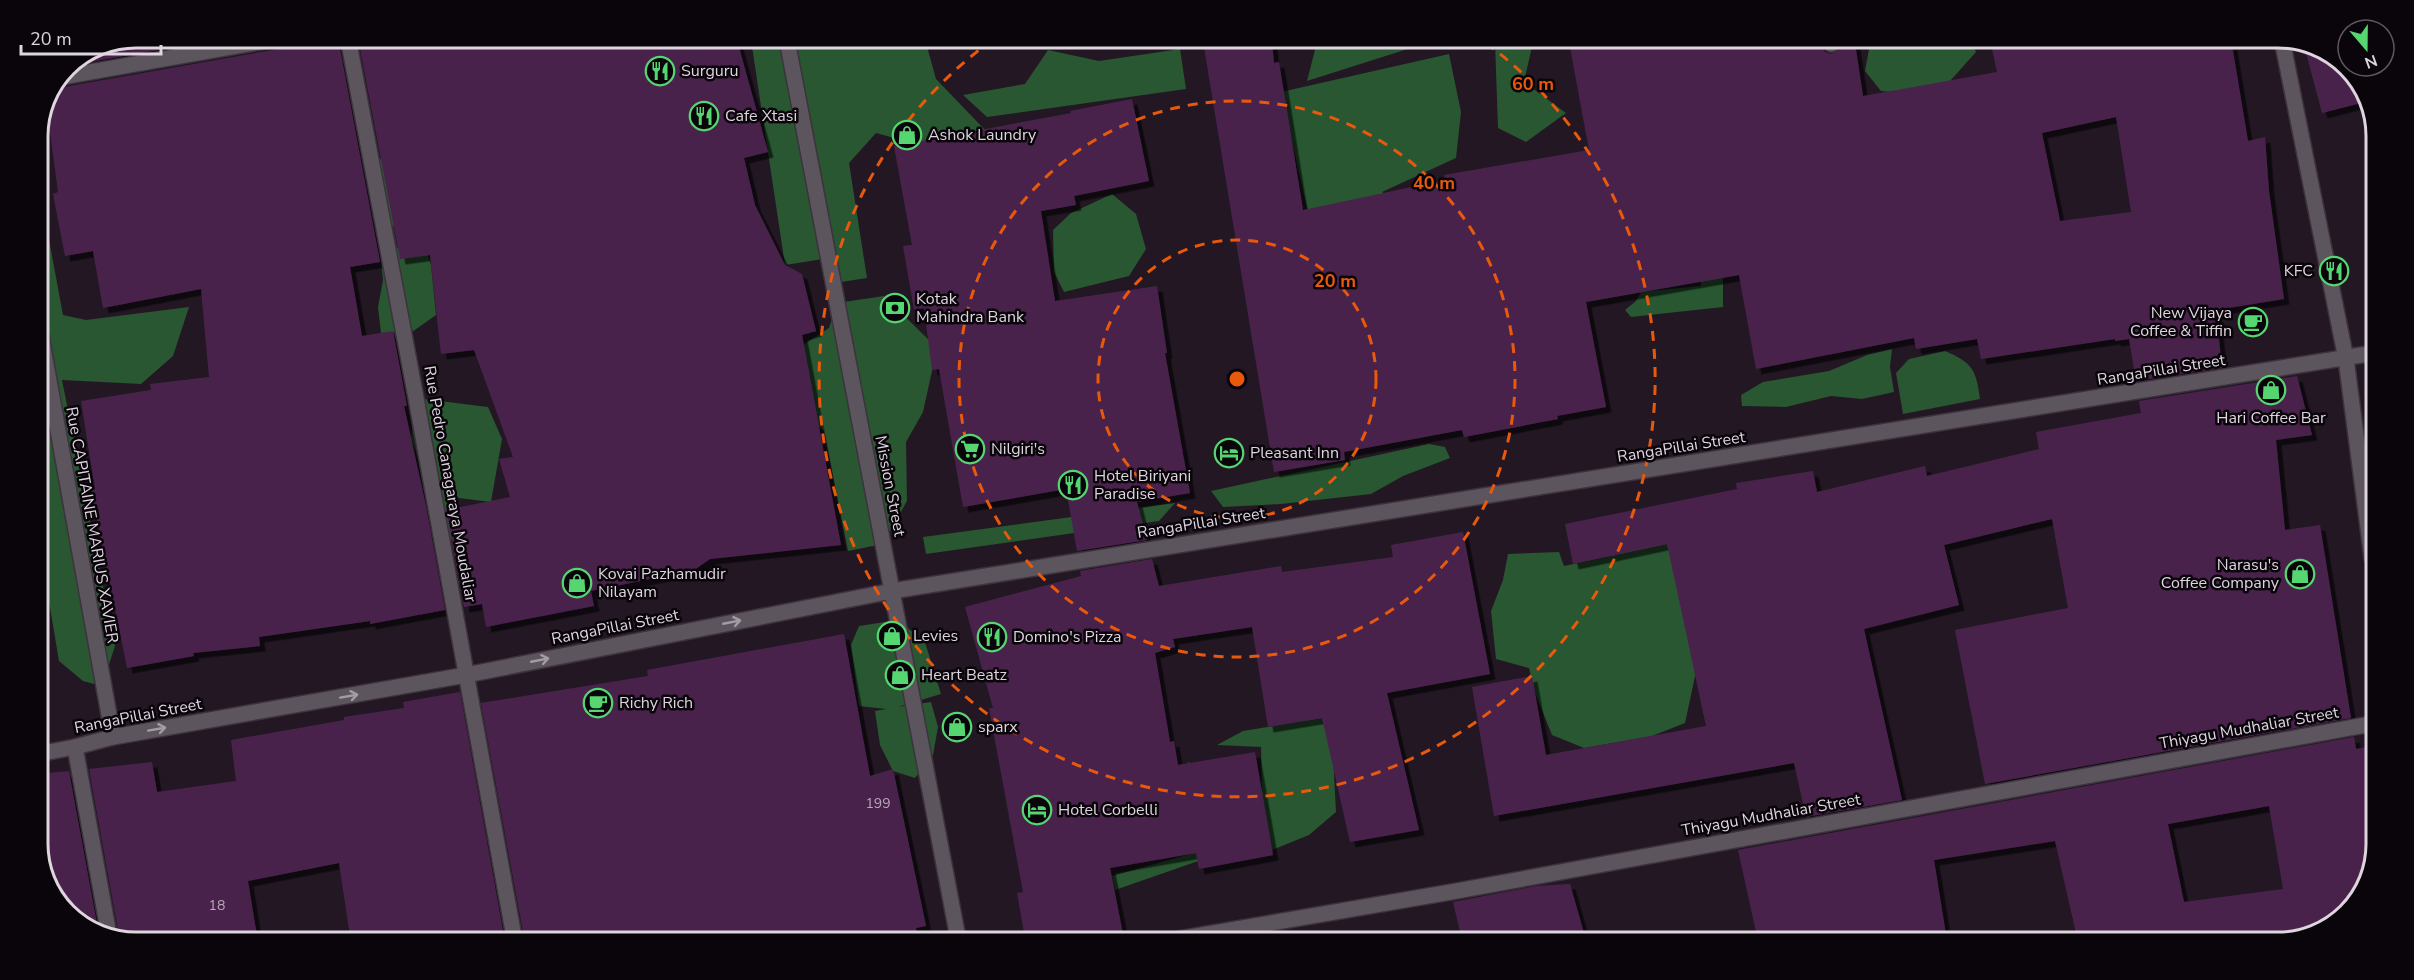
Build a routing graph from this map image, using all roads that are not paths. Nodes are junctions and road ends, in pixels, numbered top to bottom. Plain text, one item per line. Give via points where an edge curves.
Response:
1 (226, 48) edge
2 (350, 48) edge
3 (790, 48) edge
4 (2284, 49) edge
5 (73, 75) edge
6 (2366, 355) edge
7 (2346, 359) junction
8 (48, 375) edge
9 (2366, 512) edge
10 (892, 591) junction
11 (466, 675) junction
12 (2366, 725) edge
13 (113, 737) junction
14 (75, 747) junction
15 (48, 752) edge
16 (108, 927) edge
17 (513, 932) edge
18 (957, 932) edge
19 (1219, 932) edge

1 - 5 street
2 - 11 street, Rue Pedro Canagaraya Moudaliar
3 - 10 street, Mission Street
4 - 7 street
6 - 7 street, RangaPillai Street
7 - 9 street
7 - 10 street, RangaPillai Street
8 - 13 street, Rue CAPITAINE MARIUS XAVIER
11 -> 10 street, RangaPillai Street
10 - 18 street, Mission Street
13 -> 11 street, RangaPillai Street
11 - 17 street, Rue Pedro Canagaraya Moudaliar
12 - 19 street, Thiyagu Mudhaliar Street
13 - 14 street, RangaPillai Street
14 - 15 street, RangaPillai Street
14 - 16 street

